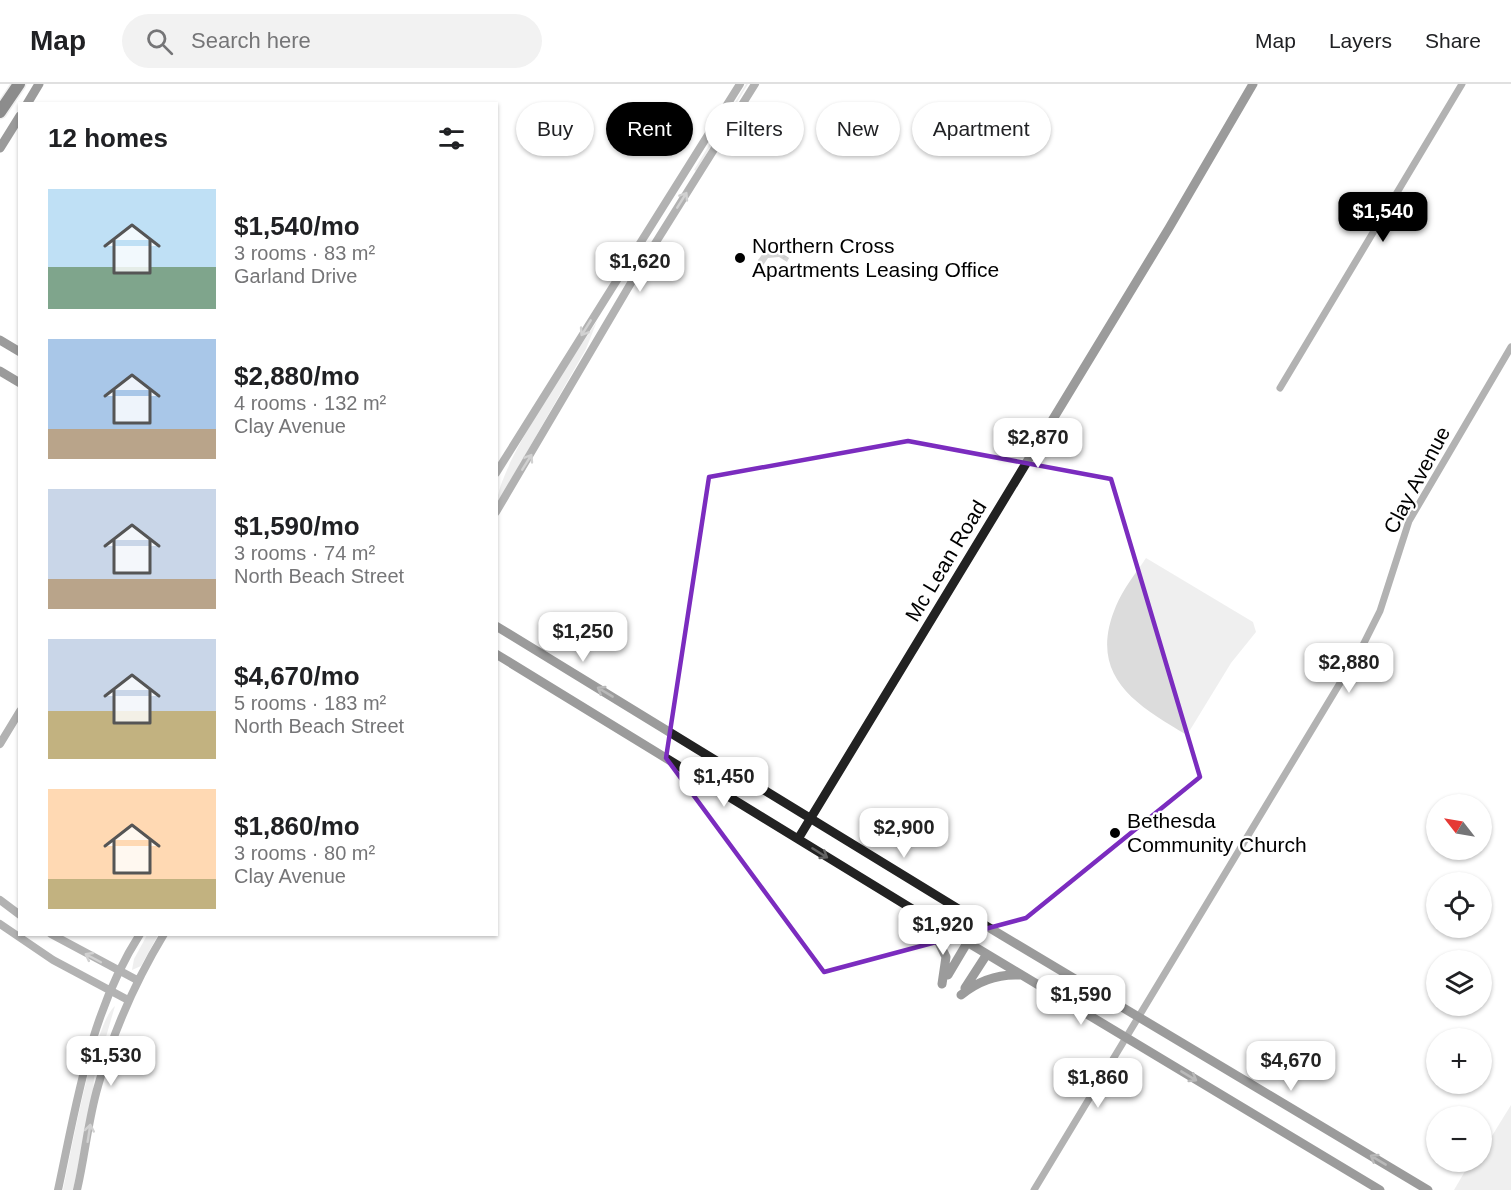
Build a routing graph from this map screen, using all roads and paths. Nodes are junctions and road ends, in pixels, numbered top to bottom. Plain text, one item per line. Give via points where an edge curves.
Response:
1 (19, 84) edge
2 (39, 84) edge
3 (740, 84) edge
4 (754, 84) edge
5 (1253, 84) edge
6 (1462, 84) edge
7 (28, 102) edge
8 (0, 112) edge
9 (18, 119) edge
10 (0, 148) edge
11 (639, 243) junction
12 (651, 249) junction
13 (0, 340) edge
14 (1511, 347) edge
15 (18, 351) edge
16 (0, 371) edge
17 (18, 382) edge
18 (1281, 388) dead end
19 (498, 471) edge
20 (498, 509) edge
21 (498, 627) edge
22 (498, 655) edge
23 (18, 714) edge
24 (0, 744) edge
25 (812, 818) junction
26 (798, 839) junction
27 (0, 900) edge
28 (18, 914) edge
29 (927, 918) junction
30 (0, 924) edge
31 (55, 936) edge
32 (139, 936) edge
33 (163, 936) edge
34 (968, 942) junction
35 (987, 954) junction
36 (119, 971) junction
37 (1021, 975) junction
38 (137, 980) junction
39 (110, 991) junction
40 (128, 1000) junction
41 (1140, 1016) junction
42 (1126, 1038) junction
43 (58, 1190) edge
44 (77, 1190) edge
45 (1034, 1190) edge
46 (1380, 1190) edge
47 (1428, 1190) edge

1 - 8 highway
2 - 7 main road
3 - 11 street
12 -> 4 street
5 - 25 main road, Mc Lean Road
6 - 18 street
9 - 10 main road
11 - 12 street
11 -> 19 street
20 -> 12 street
13 - 15 main road
14 - 41 street, Clay Avenue via 1409,521 1380,611 1363,645
16 - 17 main road
25 -> 21 main road
22 - 26 main road
23 - 24 street
25 - 26 main road, Mc Lean Road
25 - 41 main road
26 -> 29 main road
27 - 28 street
29 - 34 main road
29 - 34 main road via 946,957 942,984
30 - 39 street via 53,960
36 -> 31 street
32 - 36 street
33 - 38 street
34 - 35 main road
35 - 37 main road
35 - 37 main road via 961,995 993,977
36 - 38 street
36 - 39 street
37 - 42 main road
38 - 40 street
39 - 40 street
39 - 43 street via 90,1044
44 -> 40 street via 97,1087
41 - 42 street, Clay Avenue
47 -> 41 main road
42 - 45 street, Clay Avenue
42 -> 46 main road

